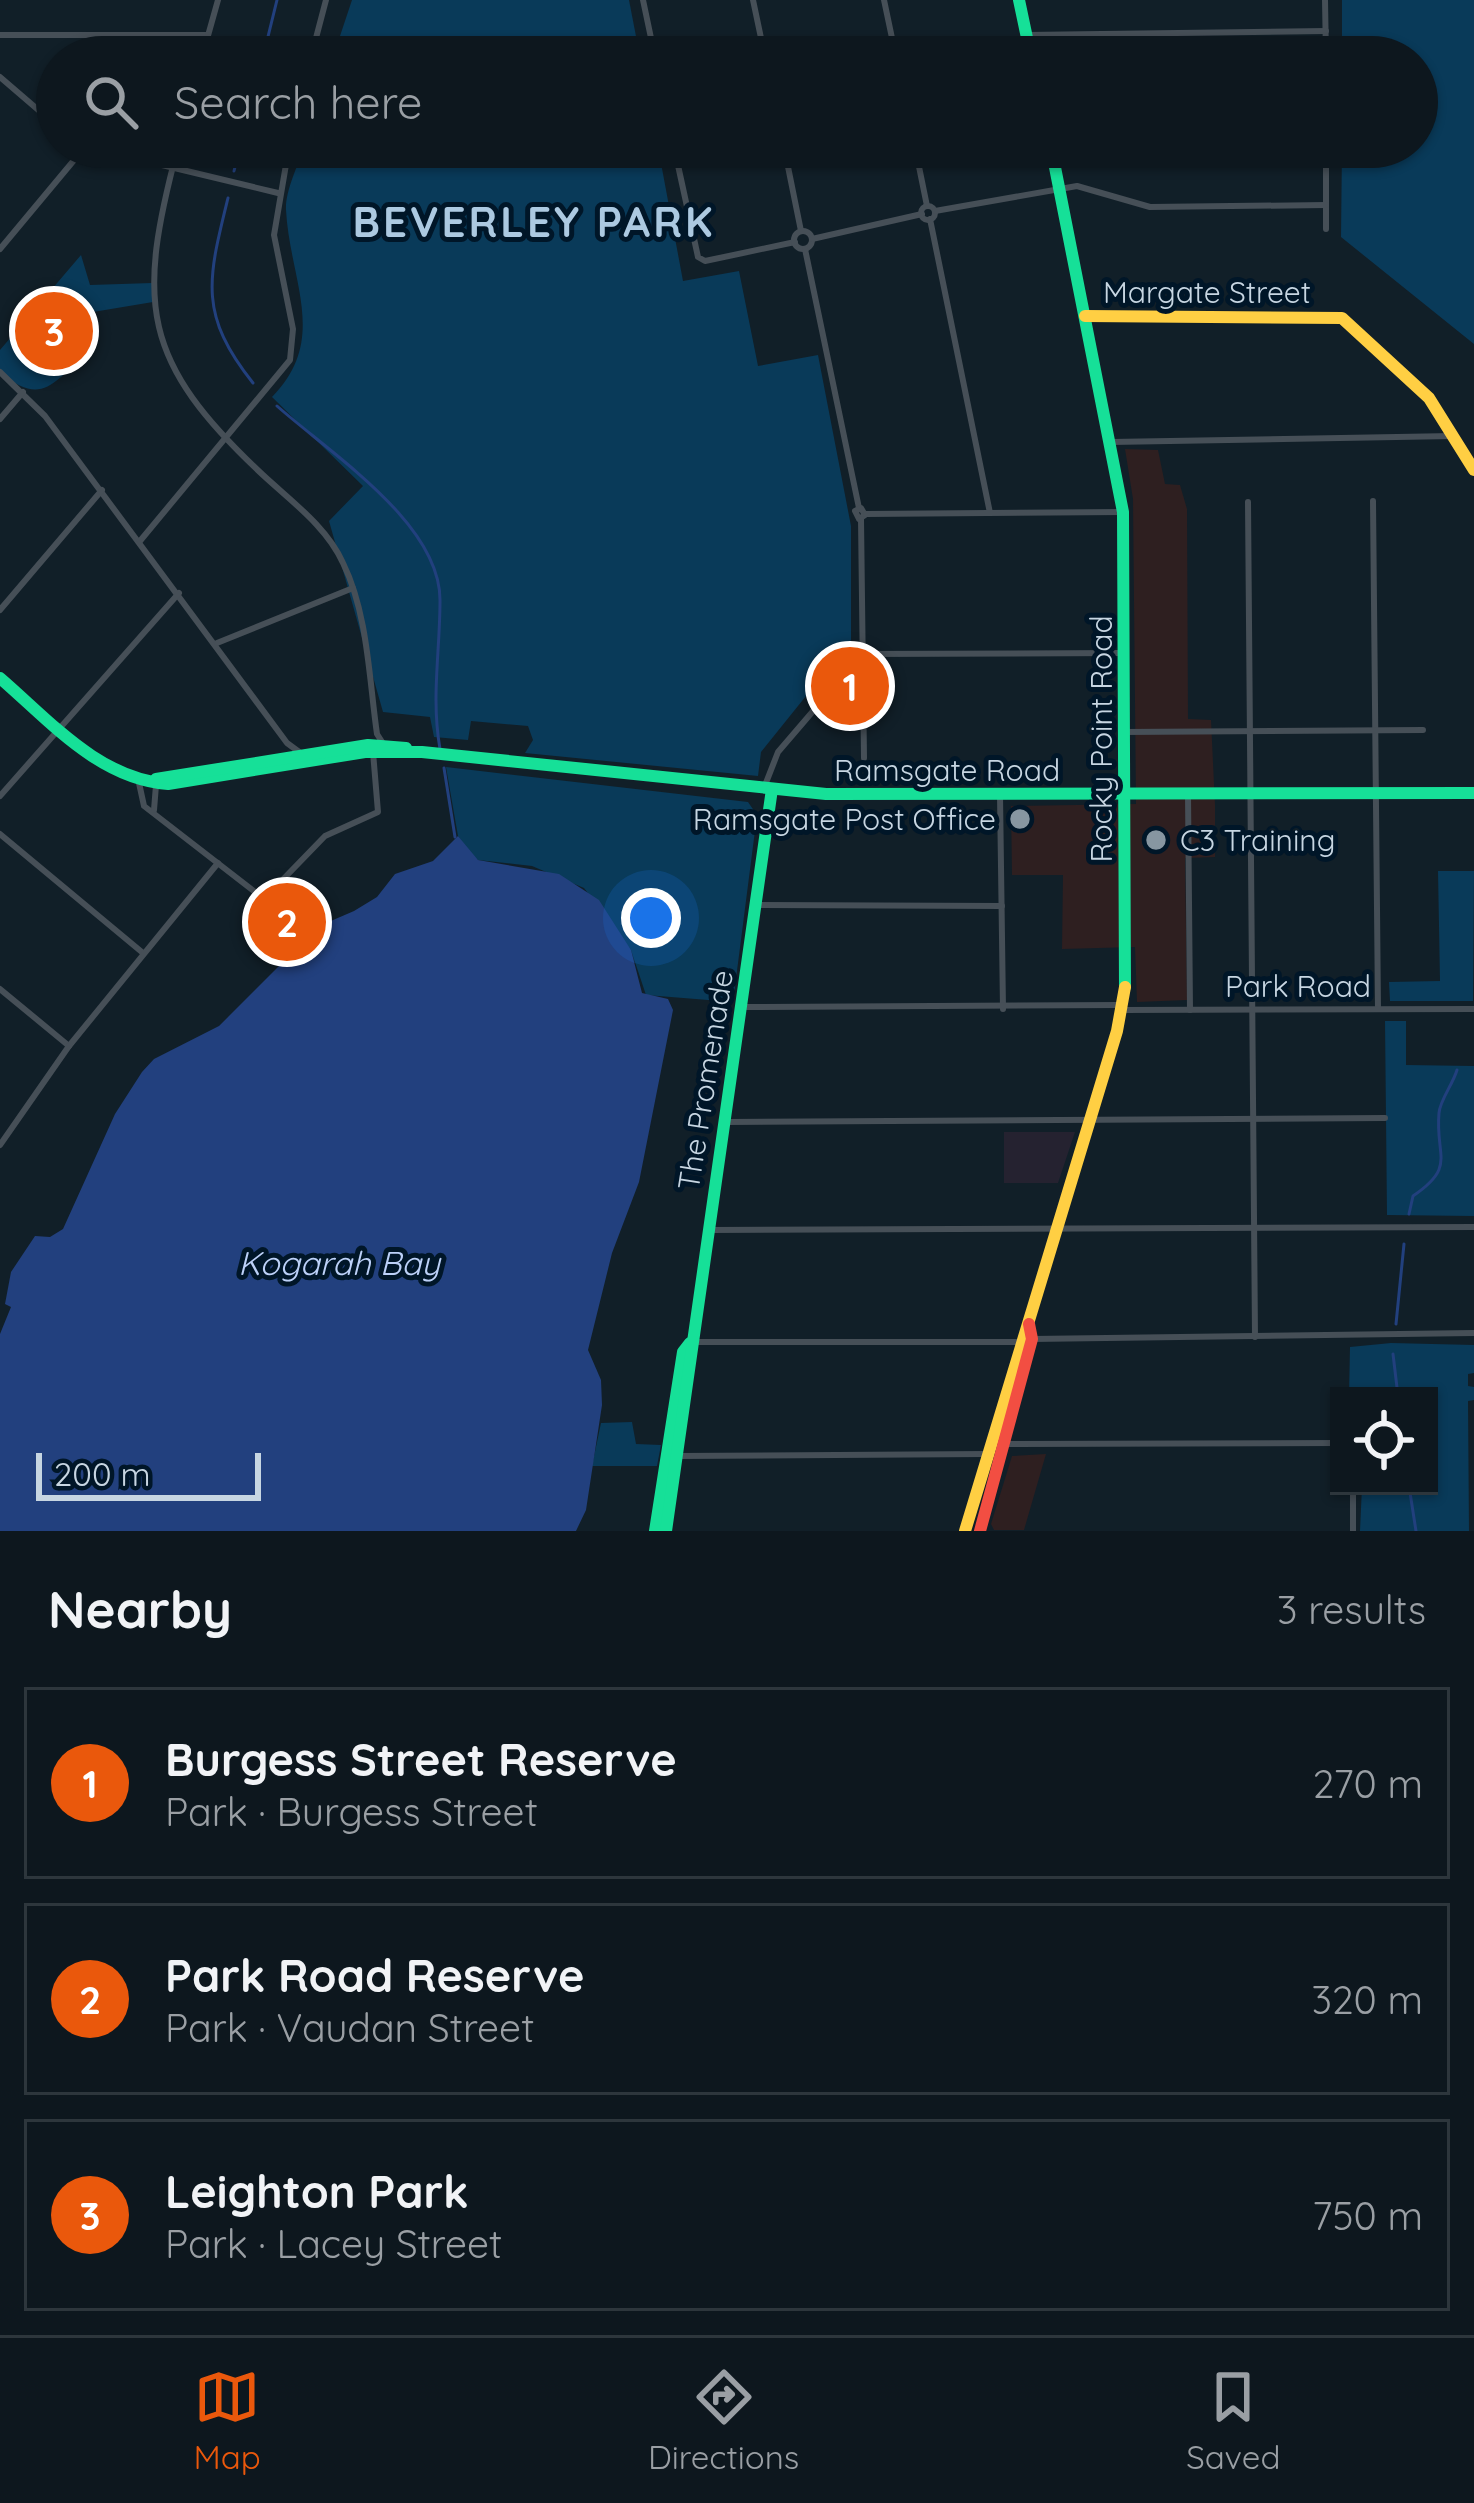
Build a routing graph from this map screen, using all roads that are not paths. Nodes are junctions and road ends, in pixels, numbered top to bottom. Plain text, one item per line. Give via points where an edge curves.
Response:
1 (218, 0) edge
2 (326, 0) edge
3 (643, 0) edge
4 (753, 0) edge
5 (884, 0) edge
6 (1019, 0) edge
7 (1325, 0) edge
8 (1326, 31) junction
9 (0, 35) edge
10 (208, 35) joint
11 (1027, 35) joint
12 (317, 36) edge
13 (651, 36) edge
14 (761, 36) edge
15 (892, 36) edge
16 (1326, 36) edge
17 (0, 77) edge
18 (36, 108) edge
19 (68, 168) edge
20 (172, 168) edge
21 (181, 168) edge
22 (284, 168) edge
23 (678, 168) edge
24 (788, 168) edge
25 (919, 168) edge
26 (1055, 168) edge
27 (1326, 168) edge
28 (1059, 187) junction
29 (278, 193) junction
30 (1326, 206) junction
31 (928, 210) junction
32 (1326, 229) dead end
33 (801, 232) junction
34 (812, 238) junction
35 (794, 242) junction
36 (0, 249) edge
37 (805, 249) junction
38 (1085, 316) junction
39 (0, 372) edge
40 (23, 392) junction
41 (0, 419) edge
42 (1453, 436) junction
43 (226, 441) junction
44 (1111, 442) junction
45 (1474, 470) edge
46 (102, 490) junction
47 (1372, 501) dead end
48 (1247, 502) dead end
49 (1123, 512) junction
50 (991, 513) junction
51 (862, 514) junction
52 (140, 541) junction
53 (353, 588) junction
54 (179, 593) junction
55 (0, 610) edge
56 (217, 643) junction
57 (1124, 653) junction
58 (862, 654) junction
59 (0, 678) edge
60 (60, 730) junction
61 (1376, 730) junction
62 (1423, 730) dead end
63 (1250, 731) junction
64 (1124, 732) junction
65 (287, 743) junction
66 (376, 744) junction
67 (304, 754) junction
68 (284, 758) junction
69 (864, 758) dead end
70 (773, 772) junction
71 (139, 782) junction
72 (156, 785) junction
73 (768, 789) junction
74 (1474, 793) edge
75 (1188, 794) junction
76 (1250, 794) junction
77 (1376, 794) junction
78 (1000, 795) junction
79 (1125, 795) junction
80 (0, 796) edge
81 (154, 810) junction
82 (0, 834) edge
83 (218, 863) junction
84 (755, 905) junction
85 (1002, 906) junction
86 (143, 953) junction
87 (0, 989) edge
88 (742, 1007) junction
89 (1123, 1008) junction
90 (1003, 1009) junction
91 (1378, 1009) junction
92 (1474, 1009) edge
93 (1190, 1010) junction
94 (1252, 1010) junction
95 (69, 1046) junction
96 (1253, 1118) junction
97 (1385, 1118) dead end
98 (1089, 1120) junction
99 (727, 1122) junction
100 (0, 1145) edge
101 (1253, 1227) junction
102 (1474, 1227) edge
103 (1057, 1228) junction
104 (707, 1230) junction
105 (1474, 1333) edge
106 (1255, 1336) junction
107 (1025, 1340) junction
108 (690, 1342) junction
109 (1005, 1444) junction
110 (1330, 1444) edge
111 (989, 1454) junction
112 (678, 1456) junction
113 (1353, 1495) edge
114 (655, 1531) edge
115 (666, 1531) edge
116 (965, 1531) edge
117 (980, 1531) edge
118 (1353, 1531) edge

1 - 10 street
2 - 12 street
3 - 13 street
4 - 14 street
5 - 15 street
6 - 11 main road
7 - 8 street
8 - 11 street
8 - 16 street
9 - 10 street
17 - 18 street
19 - 36 street
20 - 43 street via 154,239 155,315 179,381
21 - 29 street
22 - 29 street
23 - 35 street via 695,248 705,261
24 - 33 street
25 - 31 street
26 - 28 main road, Rocky Point Road
27 - 30 street
28 - 30 street via 1150,207
28 - 31 street
28 - 38 main road, Rocky Point Road
29 - 43 street via 274,235 292,350
30 - 32 street
31 - 34 street
31 - 50 street
33 - 34 street
33 - 35 street
34 - 37 street
35 - 37 street
37 - 51 street
38 - 42 main road, Margate Street via 1337,316 1420,389
38 - 44 main road, Rocky Point Road
39 - 40 street
40 - 41 street
40 - 46 street
42 - 44 street
42 - 45 main road, Margate Street
43 - 52 street
43 - 53 street via 319,527
44 - 49 main road, Rocky Point Road
46 - 52 street
46 - 55 street
47 - 61 street
48 - 63 street
49 - 50 street
49 - 57 main road, Rocky Point Road
50 - 51 street
51 - 58 street
52 - 54 street
53 - 56 street
53 - 66 street
54 - 56 street
54 - 60 street
56 - 65 street
57 - 58 street
57 - 64 main road, Rocky Point Road
58 - 69 street
58 - 70 street via 778,752
59 - 60 main road
60 - 71 main road via 114,773
60 - 80 street
61 - 62 street
61 - 63 street
61 - 77 street
63 - 64 street
63 - 76 street
64 - 79 main road, Rocky Point Road
65 - 67 street
65 - 68 street
66 - 67 main road, Ramsgate Road
66 - 72 main road, Ramsgate Road
66 - 73 main road, Ramsgate Road
66 - 83 street via 378,812 313,846 270,897 258,897
67 - 68 main road, Ramsgate Road
68 - 71 main road, Ramsgate Road
70 - 73 street
70 - 73 street
71 - 72 main road, Ramsgate Road
71 - 81 street via 140,802
72 - 81 street
73 - 78 main road, Ramsgate Road
73 - 84 main road, The Promenade
74 - 77 main road, Ramsgate Road
75 - 76 main road, Ramsgate Road
75 - 79 main road, Ramsgate Road
75 - 93 street
76 - 77 main road, Ramsgate Road
76 - 94 street
77 - 91 street
78 - 79 main road, Ramsgate Road
78 - 85 street
79 - 89 main road, Rocky Point Road
81 - 83 street
82 - 86 street
83 - 86 street
84 - 85 street
84 - 88 main road, The Promenade
85 - 90 street
86 - 95 street
87 - 95 street
88 - 90 street, Park Road
88 - 99 main road, The Promenade
89 - 90 street, Park Road
89 - 93 street, Park Road
89 - 98 main road, Rocky Point Road
91 - 92 street, Park Road
91 - 94 street, Park Road
93 - 94 street, Park Road
94 - 96 street
95 - 100 street
96 - 97 street
96 - 98 street
96 - 101 street
98 - 99 street
98 - 103 main road, Rocky Point Road
99 - 104 main road, The Promenade
101 - 102 street
101 - 103 street
101 - 106 street
103 - 104 street
103 - 107 main road, Rocky Point Road
104 - 108 main road, The Promenade
105 - 106 street
106 - 107 street
107 - 108 street
107 - 109 main road, Rocky Point Road
107 - 111 main road, Rocky Point Road
108 - 112 main road, The Promenade
108 - 114 main road, The Promenade
109 - 110 street
109 - 117 main road, Rocky Point Road
111 - 112 street
111 - 116 main road, Rocky Point Road
112 - 115 main road, The Promenade
113 - 118 street

